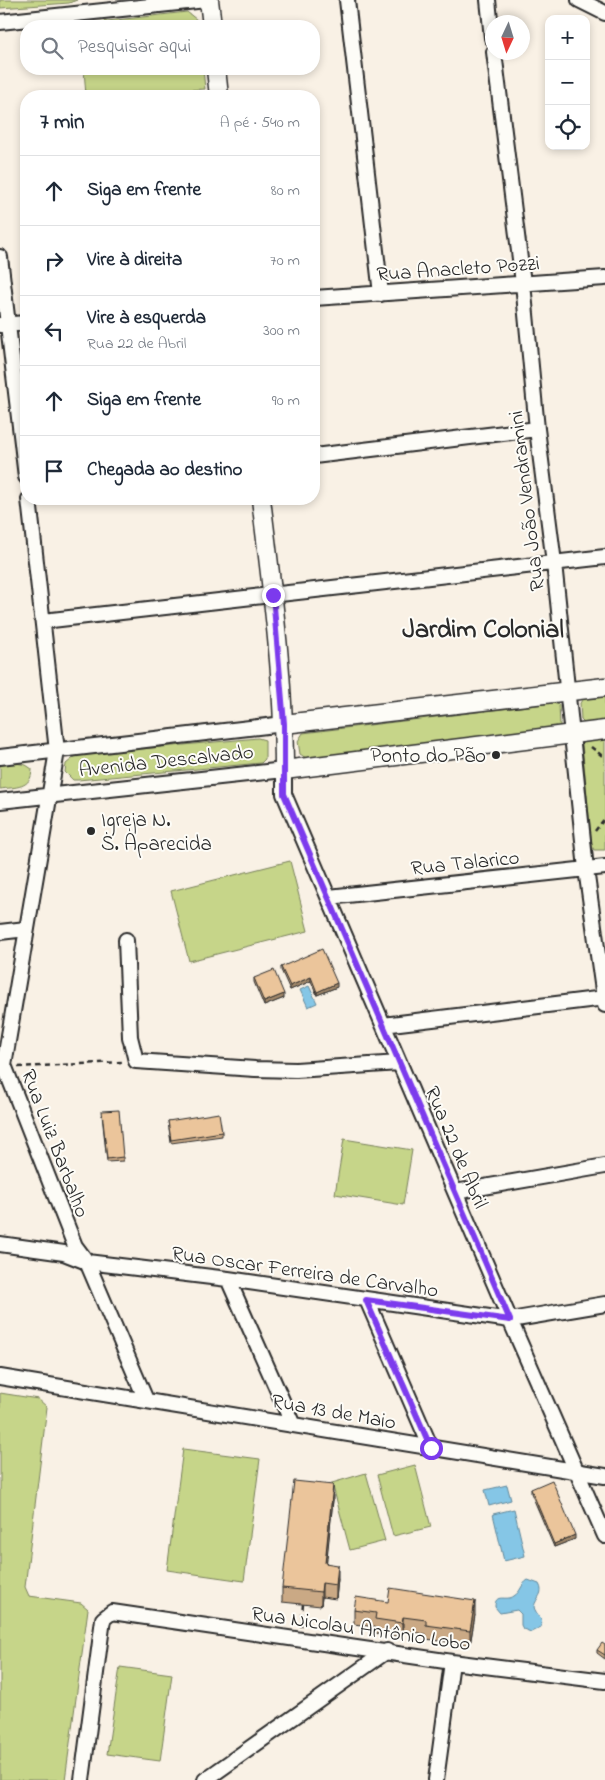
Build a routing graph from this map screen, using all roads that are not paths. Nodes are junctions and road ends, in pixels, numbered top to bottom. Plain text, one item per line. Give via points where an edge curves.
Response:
1 (208, 0) edge
2 (347, 0) edge
3 (488, 0) edge
4 (579, 0) edge
5 (605, 13) edge
6 (490, 15) edge
7 (211, 20) edge
8 (0, 22) edge
9 (495, 60) edge
10 (217, 75) edge
11 (218, 90) edge
12 (0, 257) edge
13 (605, 278) edge
14 (523, 283) junction
15 (381, 294) junction
16 (320, 298) edge
17 (20, 324) edge
18 (3, 325) edge
19 (537, 429) junction
20 (20, 437) edge
21 (320, 455) edge
22 (30, 505) edge
23 (263, 505) edge
24 (605, 557) edge
25 (554, 563) junction
26 (273, 595) junction
27 (43, 621) junction
28 (605, 687) edge
29 (567, 691) junction
30 (284, 724) junction
31 (605, 730) edge
32 (571, 734) junction
33 (57, 751) junction
34 (0, 756) edge
35 (284, 770) junction
36 (49, 795) junction
37 (0, 801) edge
38 (605, 867) edge
39 (586, 869) junction
40 (329, 897) junction
41 (26, 929) junction
42 (0, 932) edge
43 (126, 940) dead end
44 (605, 1000) edge
45 (383, 1025) junction
46 (399, 1062) junction
47 (2, 1066) edge
48 (605, 1166) edge
49 (455, 1192) junction
50 (0, 1244) edge
51 (87, 1262) junction
52 (228, 1279) junction
53 (366, 1300) junction
54 (605, 1304) edge
55 (510, 1320) junction
56 (0, 1378) edge
57 (146, 1400) junction
58 (293, 1424) junction
59 (431, 1448) junction
60 (577, 1472) junction
61 (605, 1476) edge
62 (605, 1536) edge
63 (387, 1651) junction
64 (452, 1662) junction
65 (605, 1681) edge
66 (82, 1780) edge
67 (205, 1780) edge
68 (436, 1780) edge

1 - 7 street
1 - 8 street
2 - 15 street
3 - 6 street
4 - 5 street
9 - 14 street, Rua João Vendramini
10 - 11 street
12 - 18 street
13 - 14 street, Rua Anacleto Pozzi
14 - 15 street, Rua Anacleto Pozzi
14 - 19 street, Rua João Vendramini
15 - 16 street, Rua Anacleto Pozzi
17 - 18 street
18 - 20 street
19 - 21 street
19 - 25 street, Rua João Vendramini
22 - 27 street, Rua Luiz Barbalho
23 - 26 street
24 - 25 street
25 - 26 street
25 - 29 street, Rua João Vendramini
26 - 27 street
26 - 30 street
27 - 33 street, Rua Luiz Barbalho
28 - 29 street, Avenida Descalvado
29 - 30 street, Avenida Descalvado
29 - 32 street, Rua João Vendramini
30 - 33 street, Avenida Descalvado
30 - 35 street
31 - 32 street, Avenida Descalvado
32 - 35 street, Avenida Descalvado
32 - 39 street, Rua João Vendramini
33 - 34 street, Avenida Descalvado
33 - 36 street, Rua Luiz Barbalho
35 - 36 street, Avenida Descalvado
35 - 40 street, Rua 22 de Abril via 284,794
36 - 37 street, Avenida Descalvado
36 - 41 street, Rua Luiz Barbalho
38 - 39 street, Rua Talarico
39 - 40 street, Rua Talarico
39 - 44 street, Rua João Vendramini
40 - 45 street, Rua 22 de Abril
41 - 42 street
41 - 47 street, Rua Luiz Barbalho
43 - 46 street via 130,1037 136,1061 296,1070
44 - 45 street
45 - 46 street, Rua 22 de Abril
46 - 49 street, Rua 22 de Abril
47 - 51 street, Rua Luiz Barbalho via 75,1246
48 - 49 street
49 - 55 street, Rua 22 de Abril
50 - 51 street, Rua Oscar Ferreira de Carvalho via 64,1253
51 - 52 street, Rua Oscar Ferreira de Carvalho
51 - 57 street, Rua Luiz Barbalho
52 - 53 street, Rua Oscar Ferreira de Carvalho
52 - 58 street
53 - 55 street, Rua Oscar Ferreira de Carvalho
53 - 59 street
54 - 55 street, Rua Oscar Ferreira de Carvalho
55 - 60 street, Rua 22 de Abril
56 - 57 street, Rua 13 de Maio
57 - 58 street, Rua 13 de Maio
58 - 59 street, Rua 13 de Maio
59 - 60 street, Rua 13 de Maio
60 - 61 street, Rua 13 de Maio
60 - 62 street, Rua 22 de Abril
63 - 64 street, Rua Nicolau Antônio Lobo
63 - 66 street, Rua Nicolau Antônio Lobo via 112,1612 103,1619
63 - 67 street
64 - 65 street, Rua Nicolau Antônio Lobo
64 - 68 street

